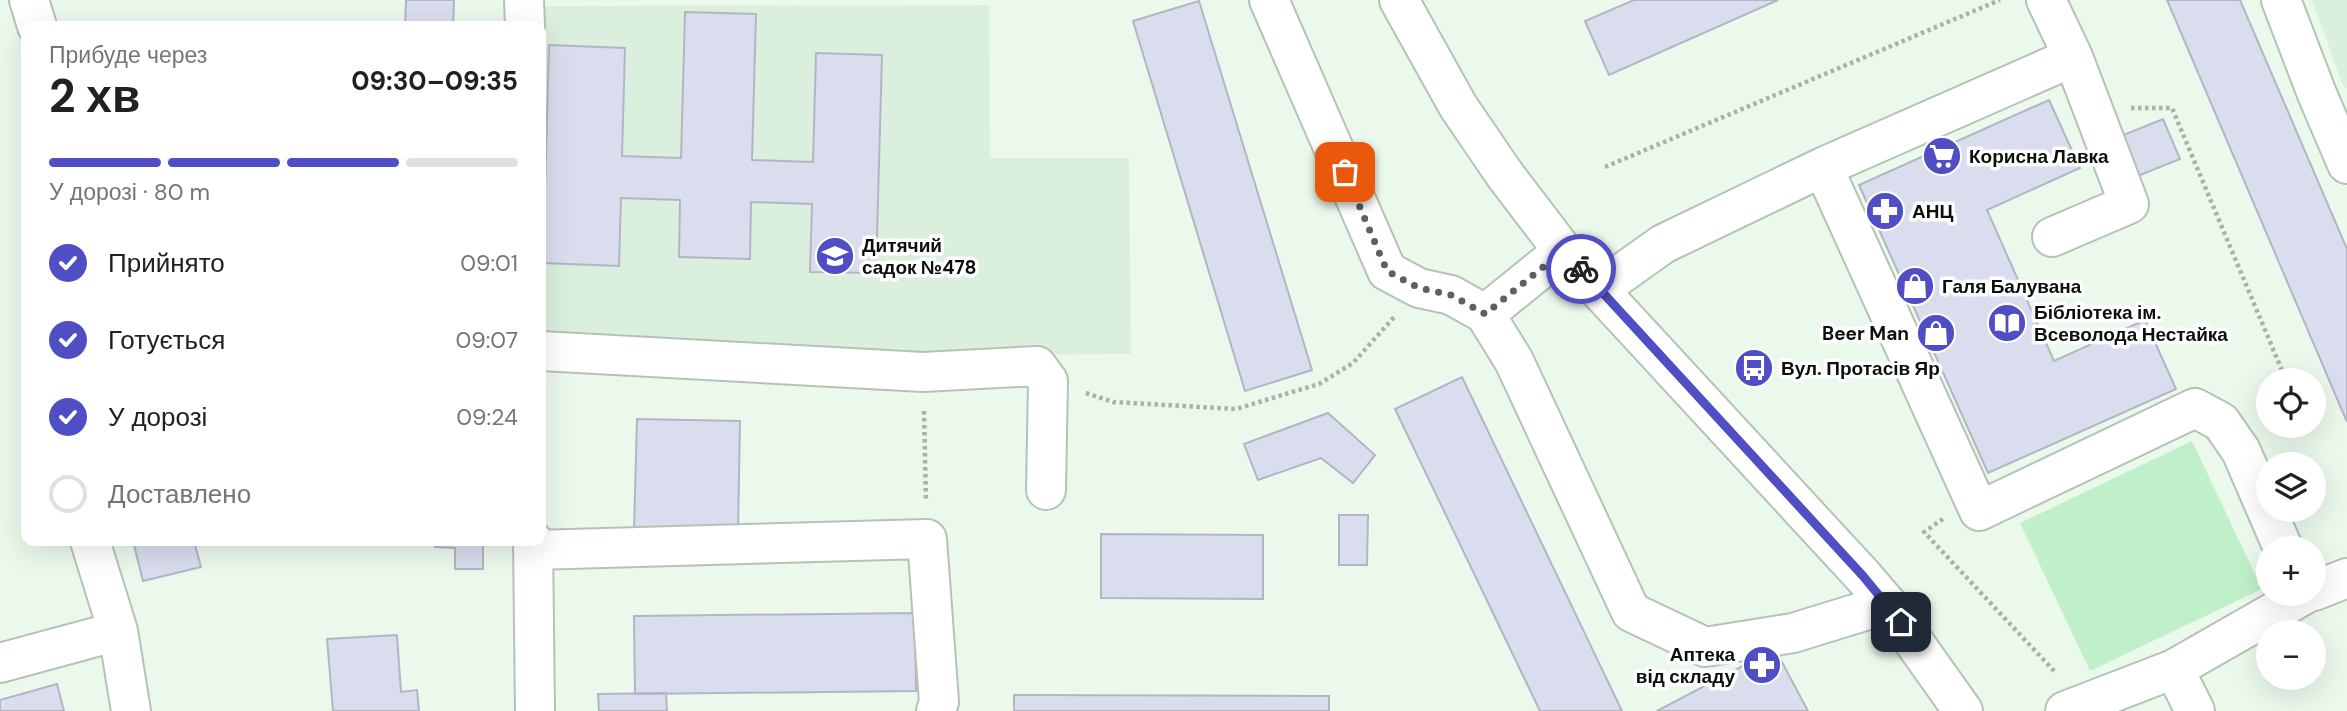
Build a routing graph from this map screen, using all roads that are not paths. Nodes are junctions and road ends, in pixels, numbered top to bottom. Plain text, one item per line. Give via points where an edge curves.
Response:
1 (29, 0) edge
2 (524, 0) edge
3 (1269, 0) edge
4 (1399, 0) edge
5 (2046, 0) edge
6 (2281, 0) edge
7 (35, 21) edge
8 (525, 21) edge
9 (2073, 57) junction
10 (2347, 164) edge
11 (1823, 167) junction
12 (2052, 237) dead end
13 (1563, 251) junction
14 (1600, 289) junction
15 (1485, 314) junction
16 (546, 351) edge
17 (1046, 490) dead end
18 (2278, 536) edge
19 (546, 545) edge
20 (92, 546) edge
21 (533, 546) edge
22 (2347, 578) edge
23 (2326, 586) edge
24 (1888, 604) junction
25 (2283, 606) edge
26 (118, 631) junction
27 (0, 663) edge
28 (2174, 668) junction
29 (2074, 707) edge
30 (131, 711) edge
31 (535, 711) edge
32 (936, 711) edge
33 (1963, 711) edge
34 (2195, 711) edge

1 - 7 main road
2 - 8 main road
3 - 15 main road via 1387,271 1419,288 1451,295
4 - 13 main road via 1458,106
5 - 9 main road
6 - 10 main road
9 - 11 main road
9 - 12 main road via 2129,204
11 - 14 main road via 1662,244
11 - 18 main road via 1979,511 2195,408 2221,422 2241,451
13 - 14 main road
13 - 15 main road
14 - 24 main road
15 - 24 main road via 1514,361 1631,612 1705,647 1793,633
16 - 17 main road via 923,372 1037,366 1048,381
19 - 32 main road via 927,539
20 - 26 main road
21 - 31 main road
22 - 23 main road
24 - 33 main road
25 - 28 main road
26 - 27 main road
26 - 30 main road
28 - 29 main road
28 - 34 main road

